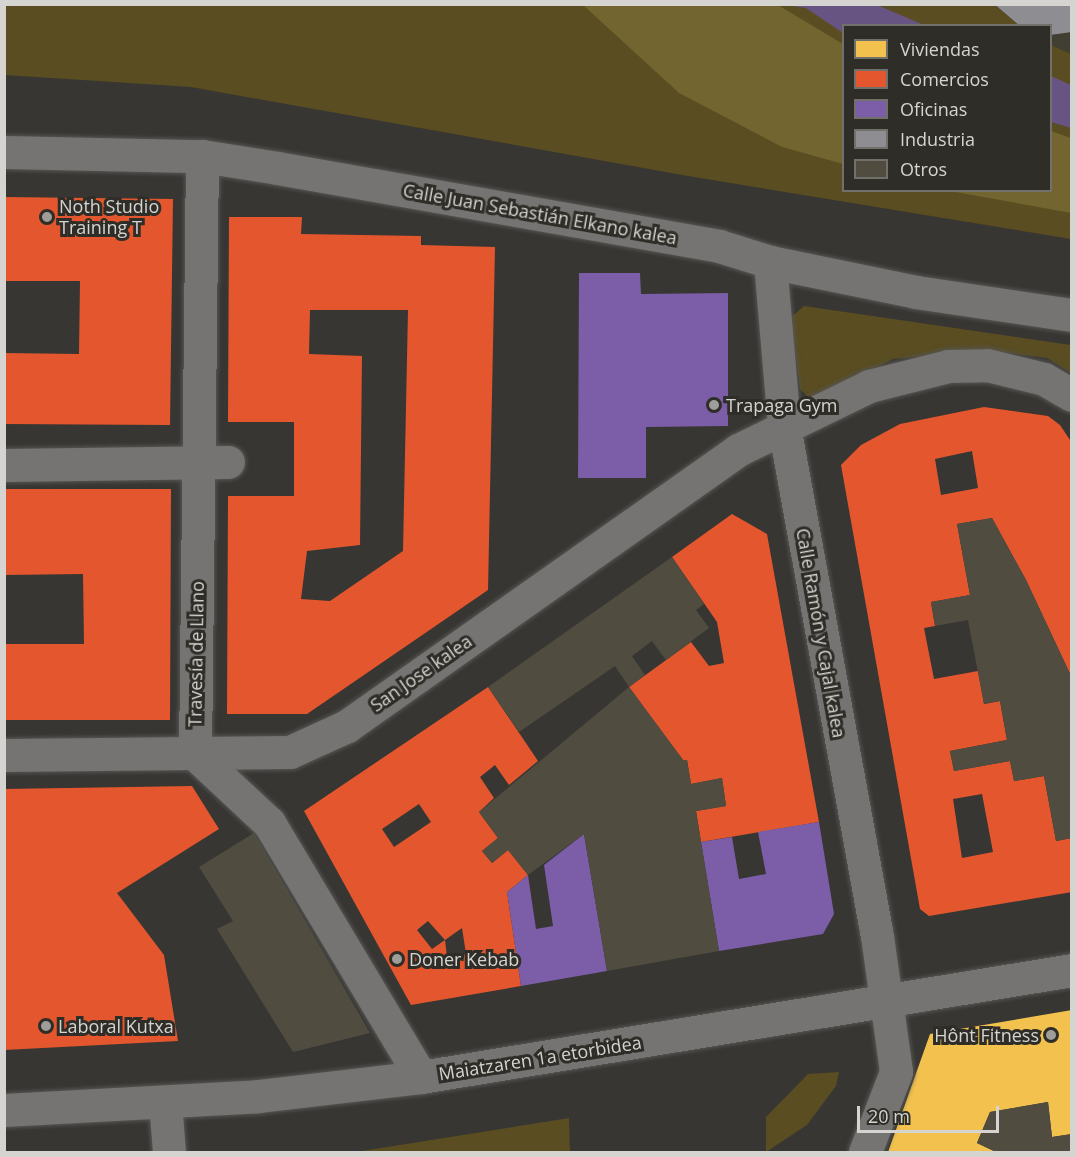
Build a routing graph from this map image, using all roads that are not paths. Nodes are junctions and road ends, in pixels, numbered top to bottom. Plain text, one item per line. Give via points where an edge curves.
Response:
1 (4, 152) edge
2 (202, 156) junction
3 (770, 262) junction
4 (1071, 315) edge
5 (1071, 395) edge
6 (784, 426) junction
7 (213, 462) junction
8 (4, 465) edge
9 (195, 754) junction
10 (4, 755) edge
11 (1071, 970) edge
12 (887, 1001) junction
13 (422, 1077) junction
14 (165, 1102) junction
15 (4, 1110) edge
16 (169, 1152) edge
17 (865, 1152) edge

1 - 2 street, Calle Juan Sebastián Elkano kalea
2 - 3 street, Calle Juan Sebastián Elkano kalea via 696,242
2 - 7 street, Travesía de Llano
3 - 4 street, Calle Juan Sebastián Elkano kalea via 916,292
3 - 6 street, Calle Ramón y Cajal kalea
5 - 6 street via 1044,379 1017,371 987,365 948,366 869,386
6 - 9 street, San Jose kalea via 738,450 347,726 290,752
6 - 12 street, Calle Ramón y Cajal kalea
7 - 8 street
7 - 9 street, Travesía de Llano
9 - 10 street, San Jose kalea
9 - 13 street via 269,823
11 - 12 street, Maiatzaren 1a etorbidea
12 - 13 street, Maiatzaren 1a etorbidea
12 - 17 street, Calle Ramón y Cajal kalea via 896,1072
13 - 14 street, Maiatzaren 1a etorbidea
14 - 15 street, Maiatzaren 1a etorbidea
14 - 16 street

